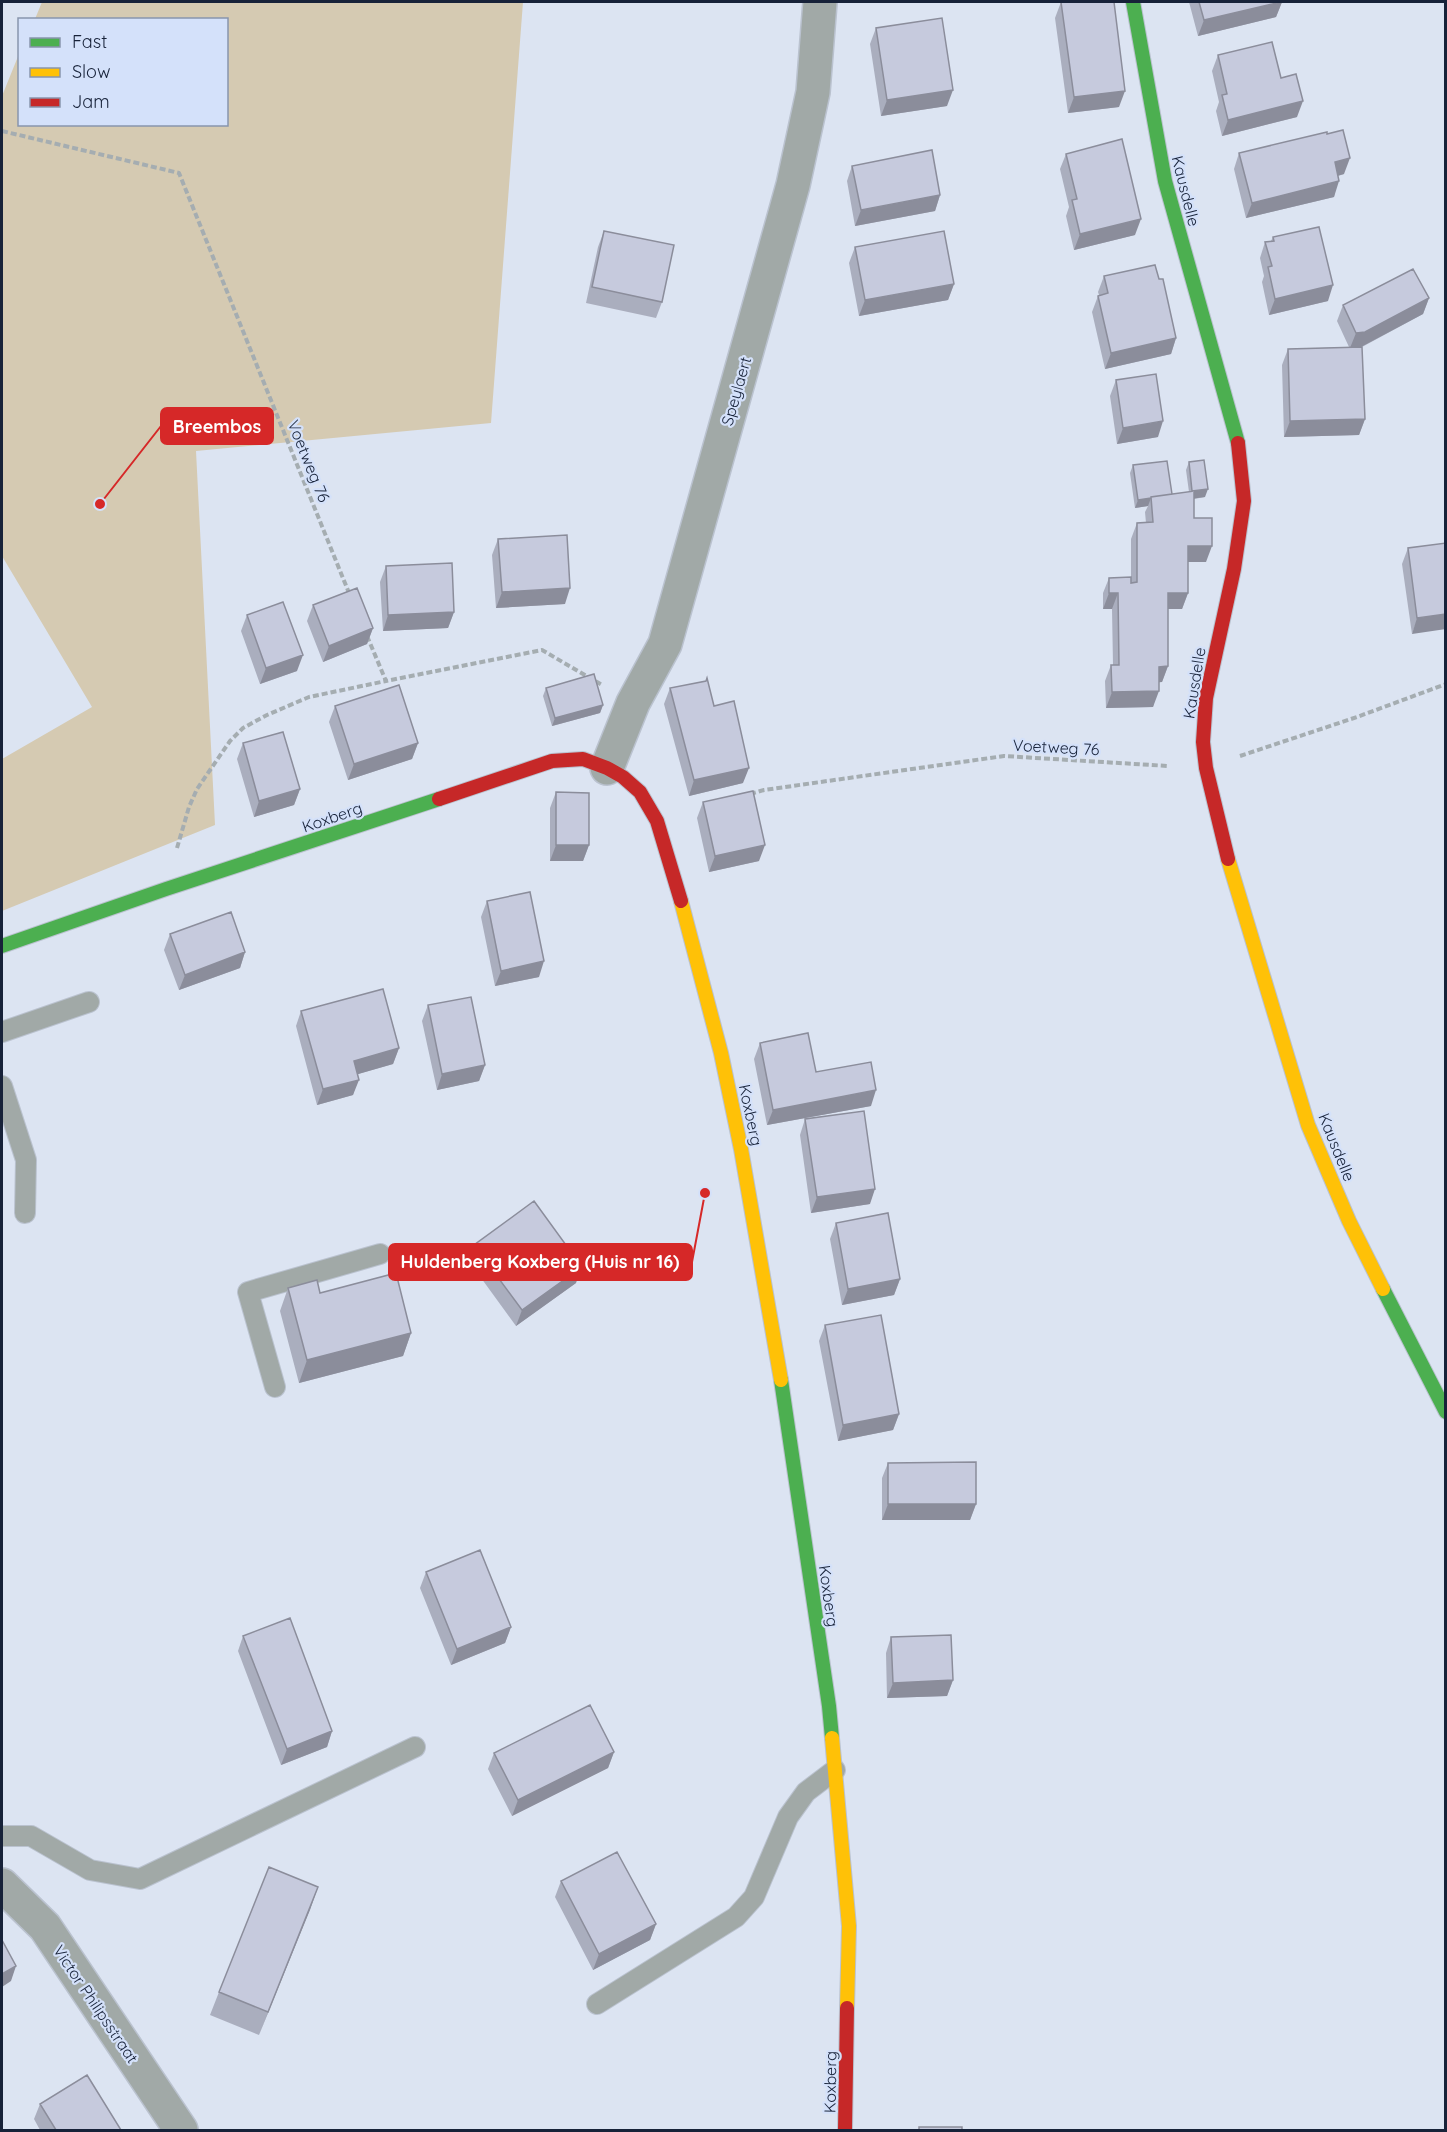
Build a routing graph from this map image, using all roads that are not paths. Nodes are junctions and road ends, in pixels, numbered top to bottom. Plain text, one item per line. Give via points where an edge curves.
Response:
1 (820, 2) edge
2 (1133, 2) edge
3 (608, 768) junction
4 (2, 946) edge
5 (89, 1002) dead end
6 (2, 1032) edge
7 (2, 1086) edge
8 (25, 1213) dead end
9 (380, 1254) dead end
10 (276, 1387) dead end
11 (1446, 1412) edge
12 (415, 1747) dead end
13 (835, 1770) junction
14 (2, 1836) edge
15 (2, 1885) edge
16 (597, 2004) dead end
17 (181, 2130) edge
18 (845, 2130) edge

1 - 3 street, Speylaert via 813,92 793,185 665,644 633,703
2 - 11 street, Kausdelle via 1164,181 1237,436 1244,501 1234,569 1206,698 1206,768 1225,847 1308,1125 1349,1221
3 - 4 street, Koxberg via 583,759 552,761
3 - 13 street, Koxberg via 640,792 657,821 721,1053 776,1347
5 - 6 lane
7 - 8 lane via 26,1160
9 - 10 lane via 248,1292
12 - 14 lane via 140,1880 90,1870 31,1836
13 - 16 lane via 806,1792 788,1817 754,1897 736,1917
13 - 18 street, Koxberg via 849,1926
15 - 17 street, Victor Philipsstraat via 45,1927

